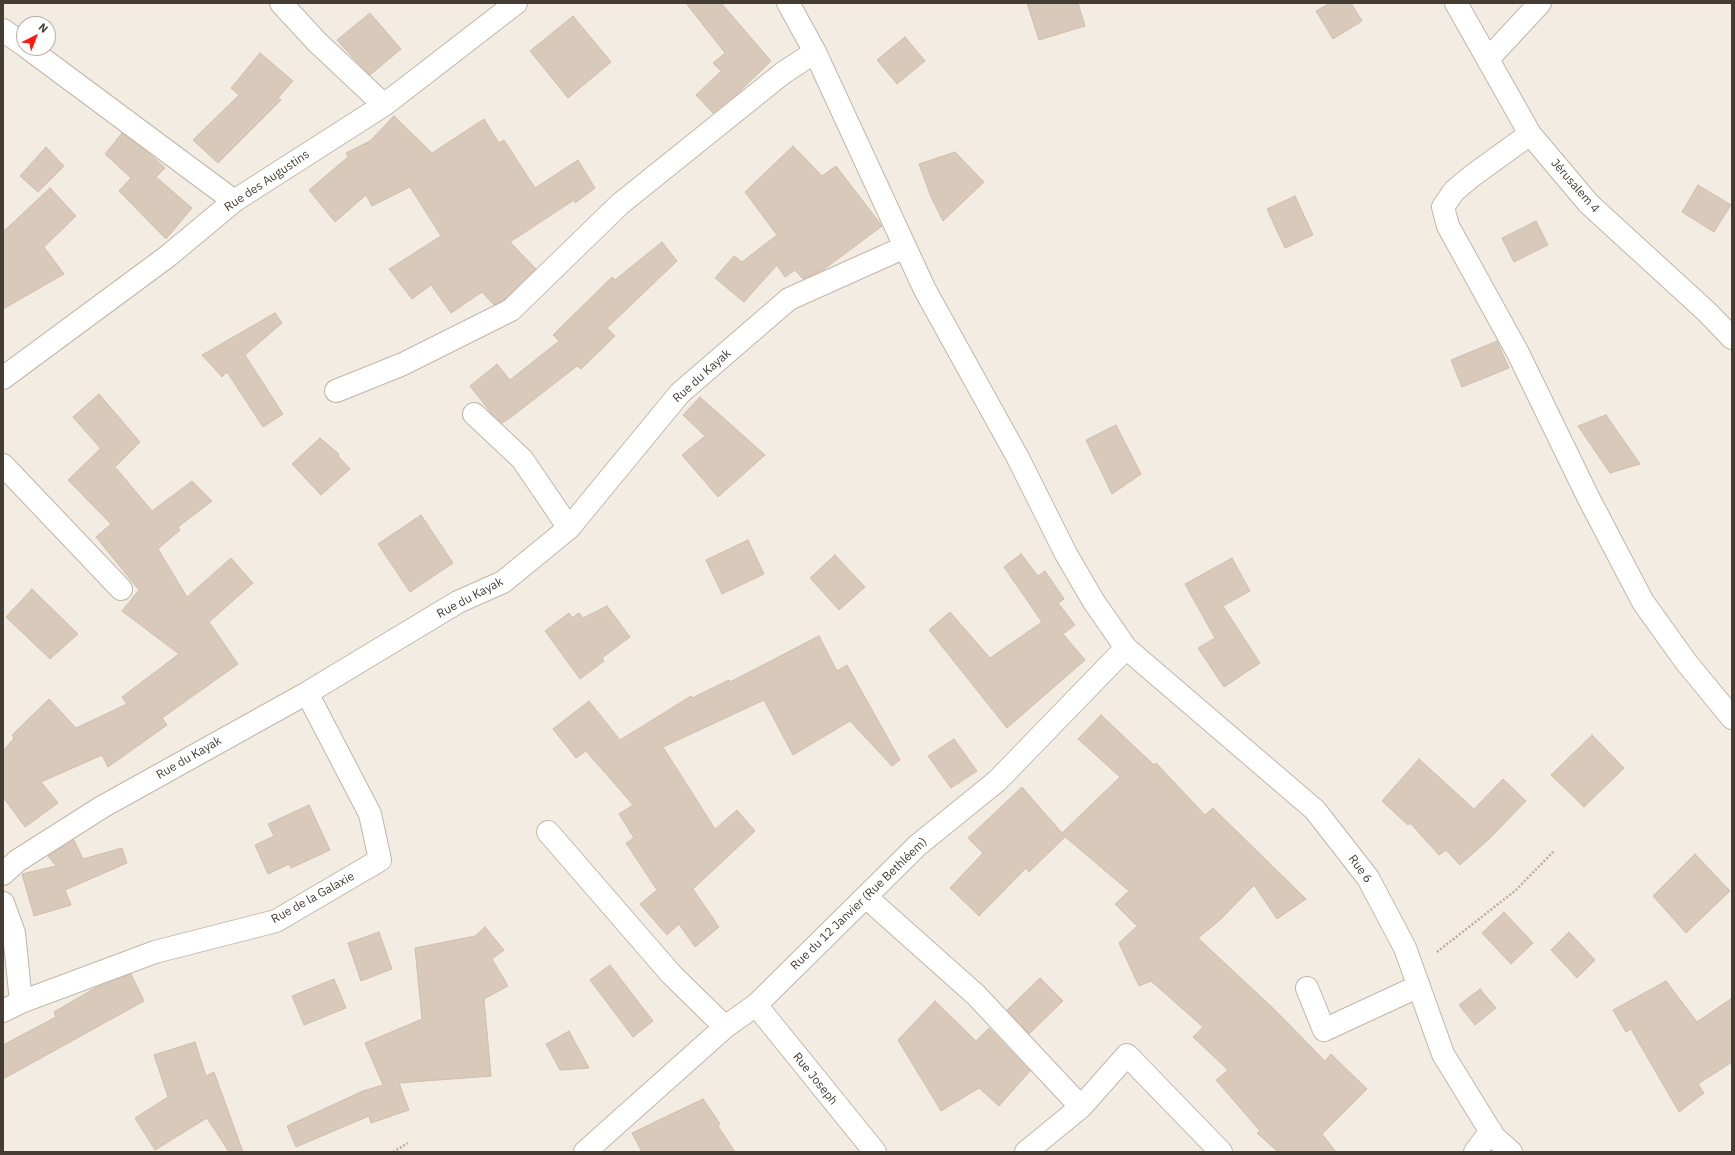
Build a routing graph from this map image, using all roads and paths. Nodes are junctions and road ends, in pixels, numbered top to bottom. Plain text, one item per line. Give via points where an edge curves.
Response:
1 (281, 3) edge
2 (516, 3) edge
3 (788, 3) edge
4 (1456, 3) edge
5 (1540, 3) edge
6 (3, 30) edge
7 (16, 39) edge
8 (814, 52) junction
9 (39, 56) edge
10 (1488, 59) junction
11 (384, 105) junction
12 (1530, 134) junction
13 (234, 201) junction
14 (905, 247) junction
15 (1732, 338) edge
16 (6, 369) edge
17 (336, 391) dead end
18 (474, 414) dead end
19 (3, 465) edge
20 (568, 528) junction
21 (121, 589) dead end
22 (1126, 648) junction
23 (307, 693) junction
24 (1732, 718) edge
25 (548, 832) dead end
26 (1554, 851) dead end
27 (3, 874) edge
28 (866, 897) junction
29 (3, 903) edge
30 (1416, 978) junction
31 (1307, 988) dead end
32 (756, 1005) junction
33 (12, 1006) edge
34 (724, 1027) junction
35 (1081, 1107) junction
36 (1491, 1131) junction
37 (408, 1143) dead end
38 (393, 1152) edge
39 (585, 1152) edge
40 (875, 1152) edge
41 (1026, 1152) edge
42 (1221, 1152) edge
43 (1475, 1152) edge
44 (1511, 1152) edge

1 - 11 street via 317,42
2 - 11 street, Rue des Augustins
3 - 8 street, Rue 6
4 - 10 street, Jérusalem 4
5 - 10 street
6 - 7 street
8 - 14 street, Rue 6
8 - 17 street via 783,73 620,204 511,310 403,364
9 - 13 street
10 - 12 street, Jérusalem 4
11 - 13 street, Rue des Augustins
12 - 15 street, Jérusalem 4 via 1589,204
12 - 24 street via 1454,191 1443,206 1448,226 1518,353 1588,497 1643,602 1686,662
13 - 16 street, Rue des Augustins via 168,256
14 - 20 street, Rue du Kayak via 790,299 680,394
14 - 22 street, Rue 6 via 925,290 1018,458 1066,554 1094,602
18 - 20 street via 522,458
19 - 21 street
20 - 23 street, Rue du Kayak via 502,582 458,602
22 - 28 street, Rue du 12 Janvier (Rue Bethléem) via 997,781 918,845
22 - 30 street, Rue 6 via 1315,810 1368,878 1405,948
23 - 27 street, Rue du Kayak via 102,808 17,861
23 - 33 street, Rue de la Galaxie via 370,814 380,860 276,920 155,952
25 - 34 street via 671,974
26 - 30 path via 1516,890
28 - 32 street, Rue du 12 Janvier (Rue Bethléem)
28 - 35 street via 976,995
29 - 33 street via 14,933
30 - 31 street via 1324,1030
30 - 36 street, Rue 6 via 1444,1054
32 - 34 street, Rue du 12 Janvier (Rue Bethléem)
32 - 40 street, Rue Joseph
34 - 39 street, Rue du 12 Janvier (Rue Bethléem)
35 - 41 street
35 - 42 street via 1127,1055
36 - 43 street
36 - 44 street, Rue 6
37 - 38 path

